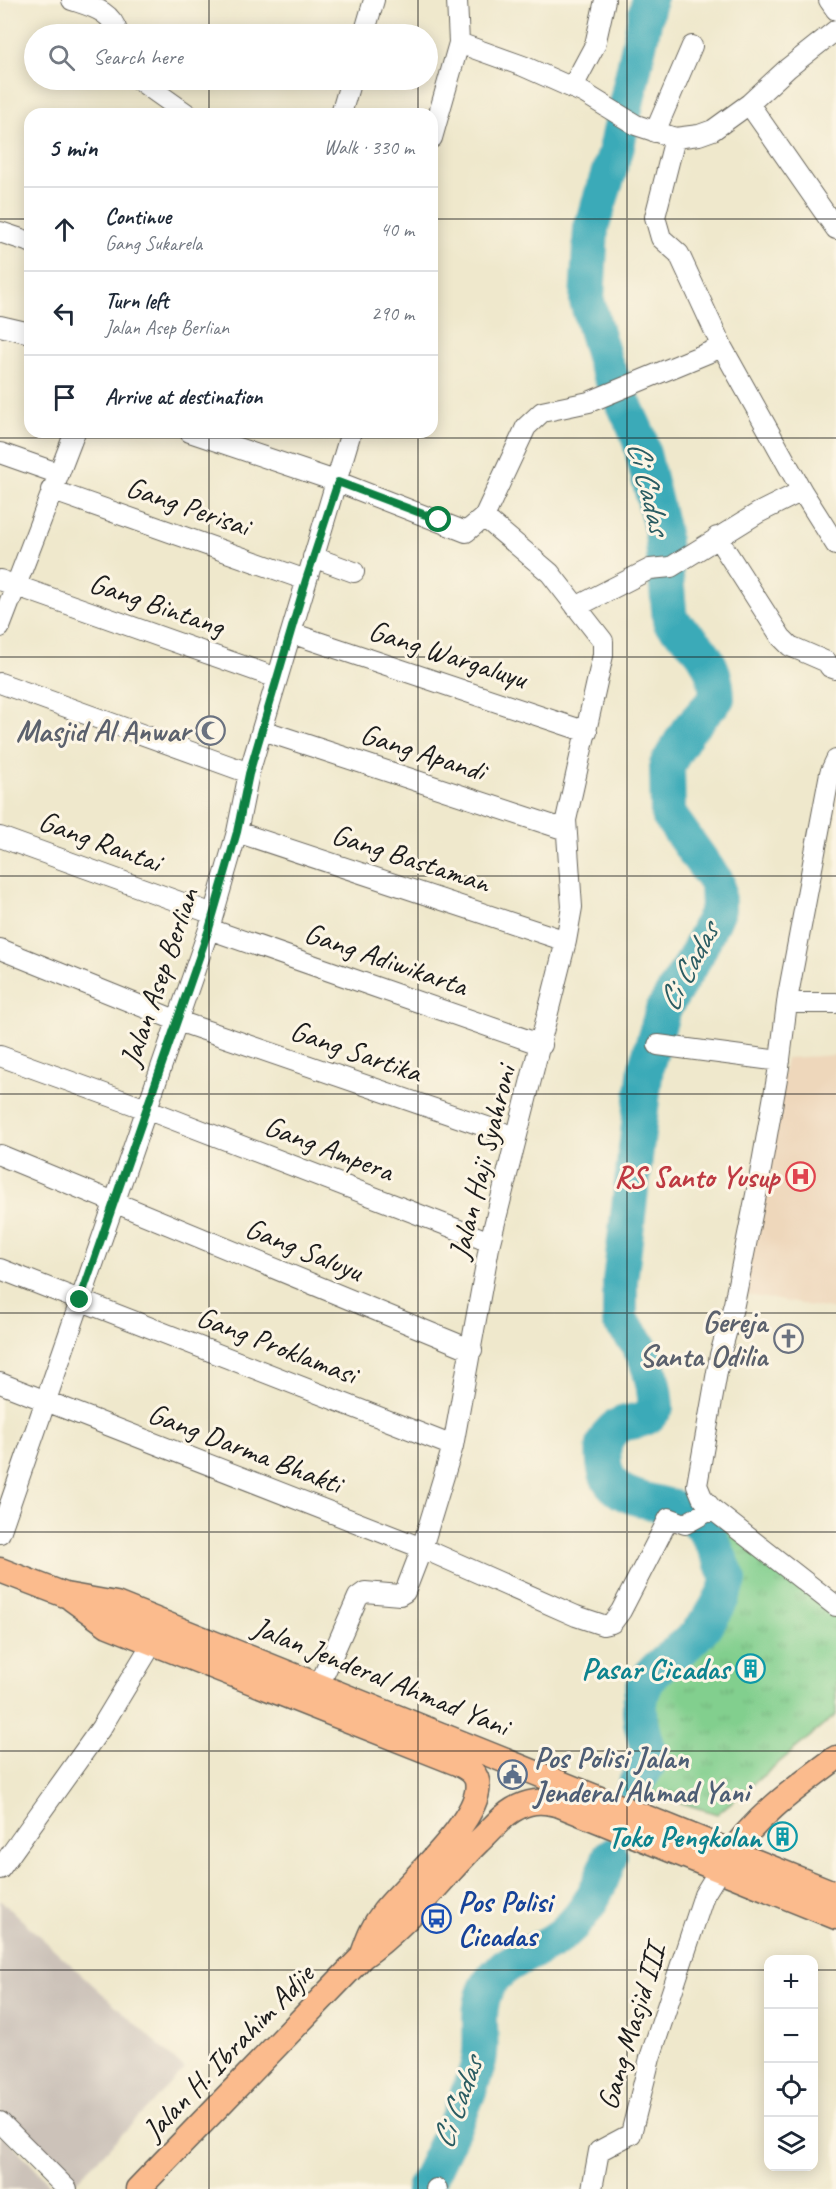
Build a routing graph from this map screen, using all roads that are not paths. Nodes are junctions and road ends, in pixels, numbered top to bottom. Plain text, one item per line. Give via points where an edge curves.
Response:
1 (72, 0) edge
2 (374, 0) edge
3 (457, 0) edge
4 (829, 0) edge
5 (602, 1) edge
6 (836, 10) edge
7 (114, 24) edge
8 (367, 24) edge
9 (836, 30) edge
10 (459, 43) junction
11 (692, 46) dead end
12 (572, 88) junction
13 (153, 90) edge
14 (348, 90) edge
15 (749, 104) junction
16 (179, 108) edge
17 (343, 108) edge
18 (438, 117) edge
19 (645, 128) junction
20 (675, 138) junction
21 (836, 229) edge
22 (0, 232) edge
23 (24, 240) edge
24 (0, 326) edge
25 (24, 332) edge
26 (722, 347) junction
27 (72, 438) edge
28 (208, 438) edge
29 (349, 438) edge
30 (0, 453) edge
31 (54, 481) junction
32 (338, 482) junction
33 (802, 491) junction
34 (484, 517) junction
35 (717, 537) junction
36 (836, 545) edge
37 (313, 557) junction
38 (354, 572) dead end
39 (306, 580) junction
40 (8, 583) edge
41 (576, 607) junction
42 (0, 627) edge
43 (291, 633) junction
44 (836, 669) edge
45 (277, 678) junction
46 (0, 683) edge
47 (262, 730) junction
48 (587, 732) junction
49 (836, 760) edge
50 (249, 774) junction
51 (566, 830) junction
52 (237, 832) junction
53 (0, 837) edge
54 (211, 922) junction
55 (566, 941) junction
56 (0, 949) edge
57 (788, 1003) junction
58 (836, 1003) edge
59 (178, 1021) junction
60 (658, 1044) dead end
61 (542, 1045) junction
62 (0, 1056) edge
63 (780, 1061) junction
64 (146, 1109) junction
65 (516, 1137) junction
66 (0, 1155) edge
67 (113, 1203) junction
68 (490, 1242) junction
69 (0, 1269) edge
70 (80, 1300) junction
71 (472, 1350) junction
72 (0, 1383) edge
73 (47, 1403) junction
74 (453, 1446) junction
75 (698, 1516) junction
76 (0, 1533) edge
77 (422, 1548) junction
78 (0, 1570) edge
79 (65, 1595) junction
80 (836, 1606) edge
81 (153, 1642) junction
82 (319, 1686) junction
83 (836, 1758) edge
84 (458, 1763) joint
85 (530, 1802) joint
86 (726, 1860) junction
87 (0, 1869) edge
88 (836, 1894) edge
89 (836, 1917) edge
90 (362, 1957) junction
91 (0, 2122) edge
92 (67, 2189) edge
93 (138, 2189) edge
94 (592, 2189) edge

1 - 7 street via 104,11
2 - 8 street
3 - 10 street
4 - 6 street
5 - 12 street via 595,45
9 - 15 street
10 - 12 street
10 - 18 street
11 - 19 street
12 - 19 street
13 - 16 street
14 - 17 street
15 - 20 street via 713,130
15 - 21 street
19 - 20 street
20 - 26 street via 655,217 661,238 679,254
22 - 23 street
24 - 25 street
26 - 33 street
26 - 34 street via 589,402 542,412 526,428
27 - 31 street
28 - 32 street
29 - 32 street, Jalan Asep Berlian
30 - 31 street, Gang Perisai
31 - 39 street, Gang Perisai
31 - 40 street
32 - 34 street via 466,532
32 - 37 street, Jalan Asep Berlian
33 - 35 street
33 - 36 street
34 - 41 street, Jalan Haji Syahroni via 550,573
35 - 41 street via 670,567 650,569
35 - 44 street via 781,637 790,646
37 - 38 street
37 - 39 street, Jalan Asep Berlian
39 - 43 street, Jalan Asep Berlian
40 - 42 street
40 - 45 street, Gang Bintang
41 - 48 street, Jalan Haji Syahroni via 603,641
43 - 45 street, Jalan Asep Berlian
43 - 48 street, Gang Wargaluyu
45 - 47 street, Jalan Asep Berlian
46 - 50 street
47 - 50 street, Jalan Asep Berlian
47 - 51 street, Gang Apandi
48 - 51 street, Jalan Haji Syahroni
49 - 57 street via 828,785
50 - 52 street, Jalan Asep Berlian
51 - 55 street, Jalan Haji Syahroni via 572,907
52 - 54 street, Jalan Asep Berlian
52 - 55 street, Gang Bastaman
53 - 54 street, Gang Rantai
54 - 59 street, Jalan Asep Berlian
54 - 61 street, Gang Adiwikarta
55 - 61 street, Jalan Haji Syahroni
56 - 59 street, Gang Sartika
57 - 58 street
57 - 63 street
59 - 64 street, Jalan Asep Berlian
59 - 65 street, Gang Sartika
60 - 63 street
61 - 65 street, Jalan Haji Syahroni
62 - 64 street, Gang Ampera
63 - 75 street via 734,1305 701,1449 697,1485 702,1497
64 - 67 street, Jalan Asep Berlian
64 - 68 street, Gang Ampera
65 - 68 street, Jalan Haji Syahroni
66 - 67 street, Gang Saluyu
67 - 70 street, Jalan Asep Berlian
67 - 71 street, Gang Saluyu
68 - 71 street, Jalan Haji Syahroni
69 - 70 street, Gang Proklamasi
70 - 73 street, Jalan Asep Berlian
70 - 74 street, Gang Proklamasi
71 - 74 street, Jalan Haji Syahroni
72 - 73 street, Gang Darma Bhakti
73 - 76 street, Jalan Asep Berlian
73 - 77 street, Gang Darma Bhakti
74 - 77 street, Jalan Haji Syahroni
75 - 77 street, Gang Darma Bhakti via 669,1518 621,1611 612,1623 603,1625
75 - 80 street
77 - 82 street, Jalan Haji Syahroni via 405,1592 365,1592 358,1597
78 - 79 main road, Jalan Jenderal Ahmad Yani
79 - 81 main road, Jalan Jenderal Ahmad Yani via 108,1625
79 - 82 main road, Jalan Jenderal Ahmad Yani via 116,1604
81 - 84 main road, Jalan Jenderal Ahmad Yani
81 - 87 street via 102,1728
82 - 86 main road, Jalan Jenderal Ahmad Yani
83 - 86 main road via 769,1809
84 - 90 main road, Jalan H. Ibrahim Adjie via 474,1773 477,1796 464,1822 371,1929
85 - 86 main road, Jalan Jenderal Ahmad Yani via 557,1804
85 - 90 main road, Jalan H. Ibrahim Adjie via 510,1812 401,1926
86 - 88 main road, Jalan Jenderal Ahmad Yani
86 - 89 main road, Jalan Jenderal Ahmad Yani
86 - 94 street, Gang Masjid III via 704,1895 650,2058 631,2134 598,2151
90 - 93 main road, Jalan H. Ibrahim Adjie
91 - 92 street

